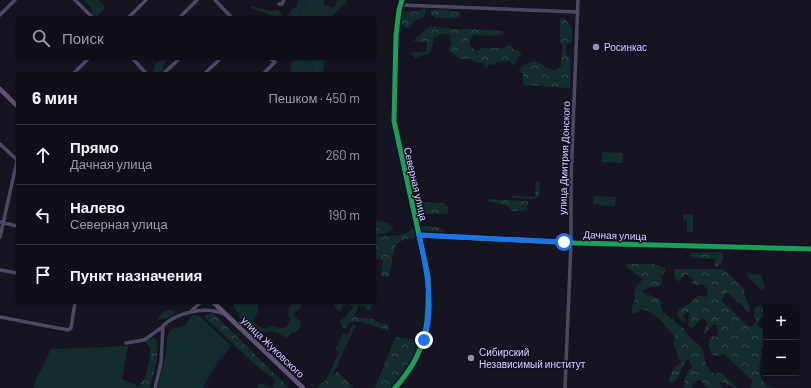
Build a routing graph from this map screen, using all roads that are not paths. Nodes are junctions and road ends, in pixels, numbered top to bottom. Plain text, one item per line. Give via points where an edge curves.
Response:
1 (15, 0) edge
2 (75, 0) edge
3 (146, 0) edge
4 (197, 0) edge
5 (215, 0) edge
6 (284, 0) edge
7 (402, 0) edge
8 (578, 0) edge
9 (279, 4) dead end
10 (401, 5) junction
11 (578, 12) junction
12 (228, 13) junction
13 (0, 15) edge
14 (91, 16) edge
15 (130, 16) edge
16 (181, 16) edge
17 (224, 16) edge
18 (230, 16) edge
19 (87, 60) edge
20 (135, 60) edge
21 (178, 60) edge
22 (219, 60) edge
23 (273, 60) edge
24 (75, 72) edge
25 (145, 72) edge
26 (165, 72) edge
27 (206, 72) edge
28 (265, 72) edge
29 (0, 89) edge
30 (16, 105) edge
31 (0, 144) edge
32 (16, 159) edge
33 (16, 164) edge
34 (1, 222) edge
35 (16, 226) edge
36 (419, 235) junction
37 (0, 237) edge
38 (571, 243) junction
39 (811, 249) edge
40 (0, 270) edge
41 (16, 273) edge
42 (75, 304) edge
43 (199, 304) edge
44 (215, 304) edge
45 (189, 313) junction
46 (226, 314) junction
47 (0, 317) edge
48 (161, 328) junction
49 (126, 343) dead end
50 (155, 388) edge
51 (303, 388) edge
52 (395, 388) edge
53 (566, 388) edge

1 - 13 street
2 - 14 street
3 - 15 street
4 - 16 street
5 - 12 street
6 - 9 street
7 - 10 street, Северная улица
8 - 11 street, улица Дмитрия Донского
10 - 11 street
10 - 36 street, Северная улица via 396,35 393,118
11 - 38 street, улица Дмитрия Донского
12 - 17 street
12 - 18 street
19 - 24 street
20 - 25 street
21 - 26 street
22 - 27 street
23 - 28 street
29 - 30 main road
31 - 32 street
33 - 34 street
34 - 35 street
34 - 37 street
36 - 38 street, Дачная улица
36 - 52 street, Северная улица via 428,276 426,335 413,366
38 - 39 street, Дачная улица
38 - 53 street, улица Дмитрия Донского
40 - 41 street
42 - 47 street via 71,328 68,330
43 - 45 street
44 - 46 main road, улица Жуковского
45 - 46 street via 206,310
45 - 48 street via 169,320
46 - 51 main road, улица Жуковского
48 - 49 street via 144,340
48 - 50 street via 161,363

